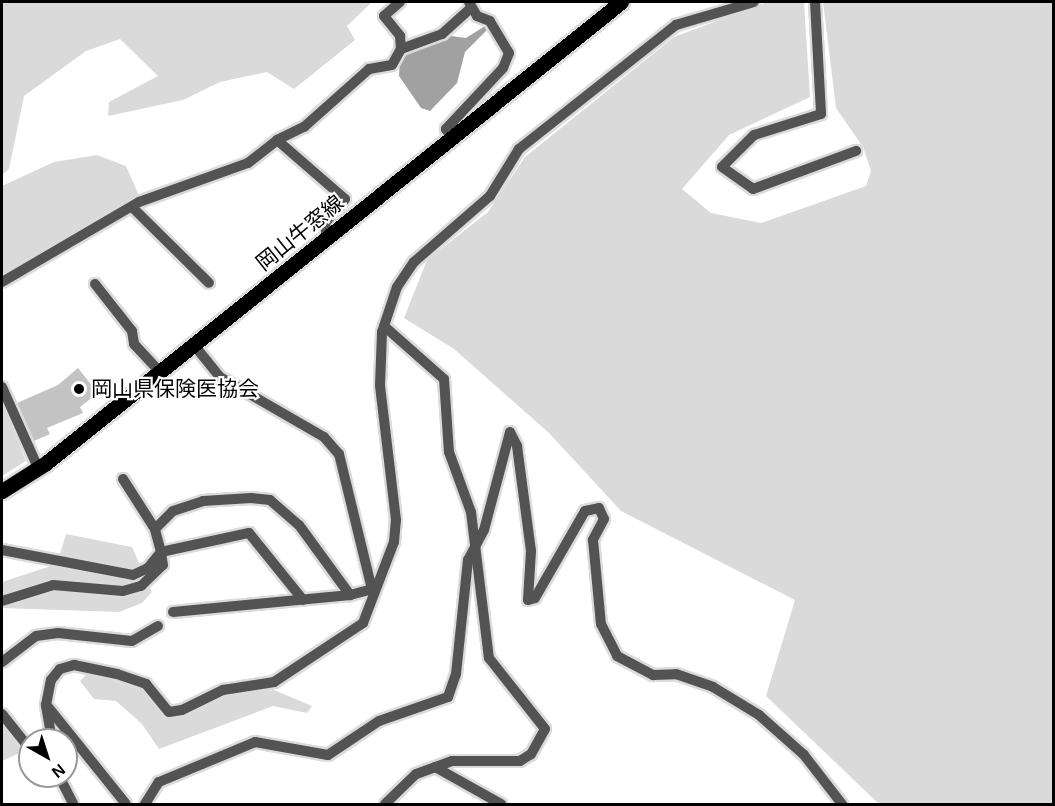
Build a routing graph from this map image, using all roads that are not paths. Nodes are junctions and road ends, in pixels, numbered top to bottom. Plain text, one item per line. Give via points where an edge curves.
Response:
1 (400, 2) edge
2 (621, 2) edge
3 (754, 2) edge
4 (815, 2) edge
5 (471, 4) edge
6 (401, 49) junction
7 (452, 138) junction
8 (277, 140) junction
9 (856, 151) dead end
10 (132, 207) junction
11 (327, 239) junction
12 (2, 282) edge
13 (209, 283) dead end
14 (95, 284) dead end
15 (384, 326) junction
16 (194, 345) junction
17 (160, 372) junction
18 (2, 387) edge
19 (38, 468) junction
20 (123, 479) dead end
21 (2, 491) edge
22 (155, 529) junction
23 (476, 541) junction
24 (2, 550) edge
25 (161, 552) junction
26 (372, 588) junction
27 (351, 595) junction
28 (303, 600) junction
29 (2, 601) edge
30 (173, 612) dead end
31 (158, 626) dead end
32 (2, 662) edge
33 (46, 705) junction
34 (2, 714) edge
35 (50, 728) edge
36 (18, 734) edge
37 (435, 767) junction
38 (63, 788) edge
39 (73, 804) edge
40 (126, 804) edge
41 (146, 804) edge
42 (385, 804) edge
43 (501, 804) edge
44 (842, 804) edge

1 - 6 street via 384,16 400,36
2 - 7 main road, 岡山牛窓線
3 - 15 street via 676,25 519,149 473,214 414,262 397,287
4 - 9 street via 821,114 754,135 722,167 753,189
5 - 6 street via 442,34
5 - 7 street via 490,21 509,52 503,68 446,129
6 - 8 street via 392,65 369,69 304,127
7 - 11 main road, 岡山牛窓線
8 - 10 street via 248,163 207,174 181,191
8 - 11 street via 345,199 325,223
10 - 12 street
10 - 13 street
11 - 16 main road, 岡山牛窓線
14 - 17 street via 132,332 134,344
15 - 23 street via 444,380 449,452
15 - 26 street via 380,385 396,520 394,542
16 - 17 main road, 岡山牛窓線
16 - 26 street via 220,377 324,437 339,454
17 - 19 main road, 岡山牛窓線
18 - 19 street
19 - 21 main road, 岡山牛窓線
20 - 22 street
22 - 25 street
22 - 27 street via 173,511 203,501 270,500 299,525
23 - 37 street via 489,657 545,729 531,754 520,761 452,761
23 - 41 street via 468,560 456,674 448,697 379,720 328,754 255,742 159,782
23 - 44 street via 484,530 510,432 517,446 531,551 528,600 535,598 585,511 599,508 603,519 593,540 601,624 616,656 653,675 676,674 713,687 759,715 804,755
24 - 25 street via 133,574 148,568
25 - 28 street via 249,533
25 - 29 street via 163,566 141,586 123,591 53,585
26 - 27 street
26 - 33 street via 363,623 348,638 274,682 223,690 169,712 146,684 75,665 51,680
27 - 28 street
28 - 30 street
31 - 32 street via 132,641 58,633 36,636
33 - 35 street
33 - 40 street
34 - 36 street
37 - 42 street via 409,779
37 - 43 street
38 - 39 street

